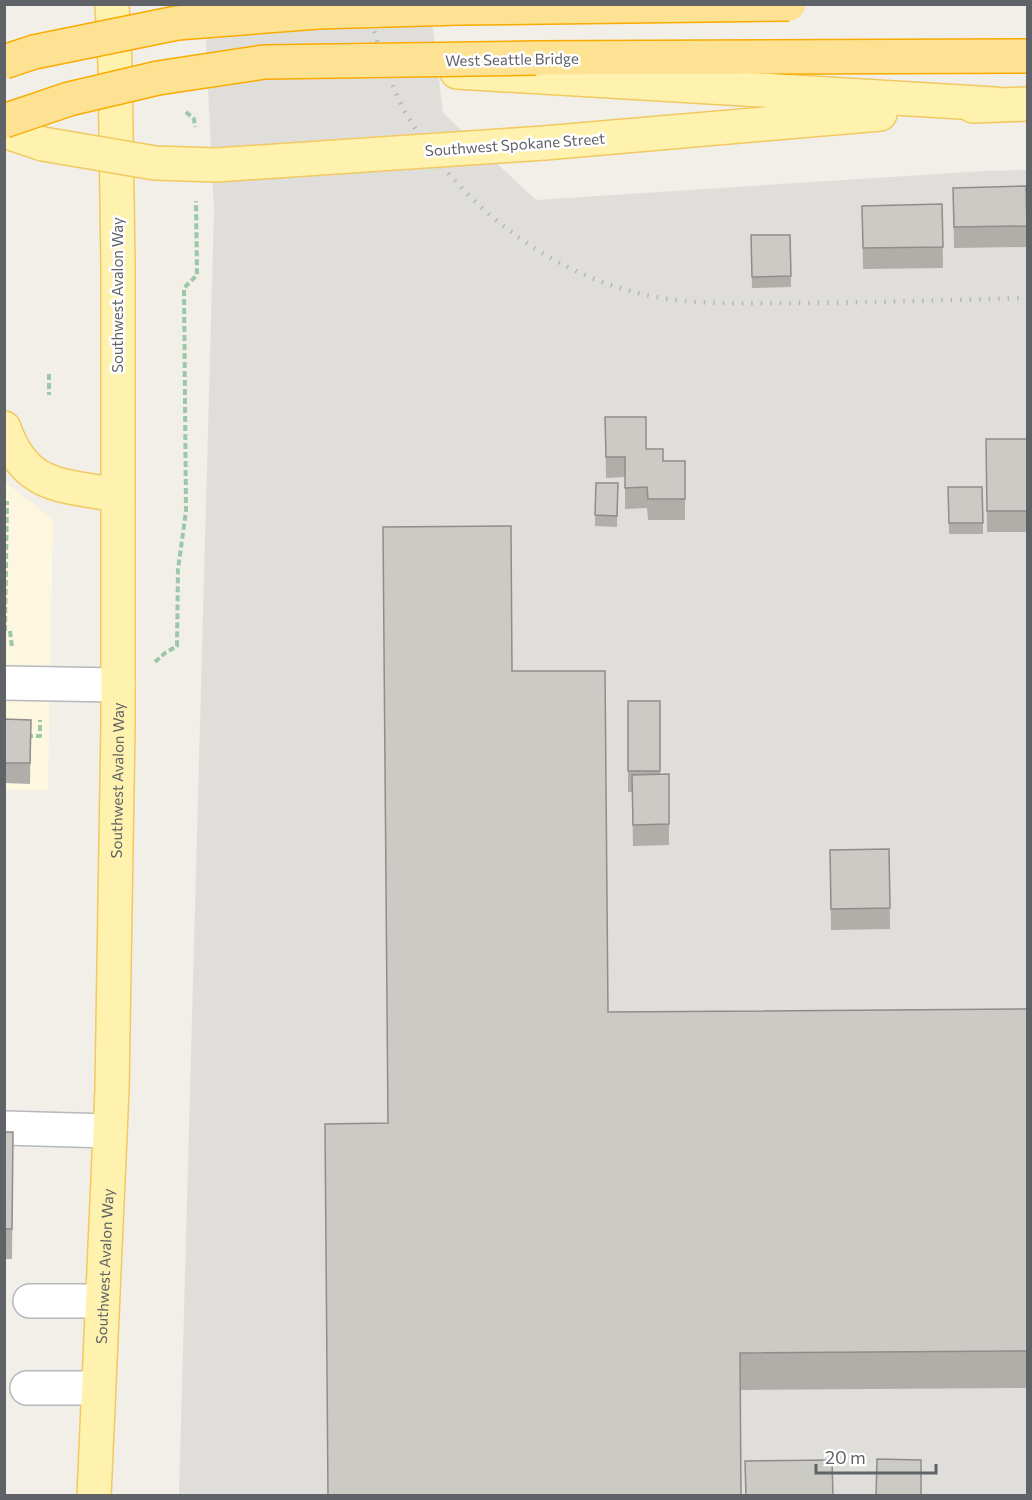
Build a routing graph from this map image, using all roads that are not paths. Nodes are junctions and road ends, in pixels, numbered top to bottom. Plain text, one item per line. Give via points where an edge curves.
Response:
1 (112, 4) edge
2 (789, 4) edge
3 (1028, 56) edge
4 (4, 62) edge
5 (115, 65) junction
6 (994, 104) junction
7 (1028, 104) edge
8 (4, 121) edge
9 (4, 131) edge
10 (4, 428) edge
11 (117, 495) junction
12 (4, 683) edge
13 (118, 685) junction
14 (4, 1128) edge
15 (110, 1131) junction
16 (30, 1301) dead end
17 (102, 1302) junction
18 (27, 1388) dead end
19 (98, 1388) junction
20 (94, 1496) edge

1 - 5 main road, Southwest Avalon Way
2 - 4 highway, bridge via 318,12 177,23 34,52
3 - 8 highway, West Seattle Bridge, bridge via 264,62 158,78 69,99
5 - 6 main road, bridge via 250,61
5 - 11 main road, Southwest Avalon Way
6 - 7 main road, Southwest Spokane Street
6 - 9 main road, Southwest Spokane Street, bridge via 216,165 155,163 43,144
10 - 11 main road via 11,447 40,478
11 - 13 main road, Southwest Avalon Way
12 - 13 street
13 - 15 main road, Southwest Avalon Way
14 - 15 street
15 - 17 main road, Southwest Avalon Way
16 - 17 street
17 - 19 main road, Southwest Avalon Way
18 - 19 street
19 - 20 main road, Southwest Avalon Way

